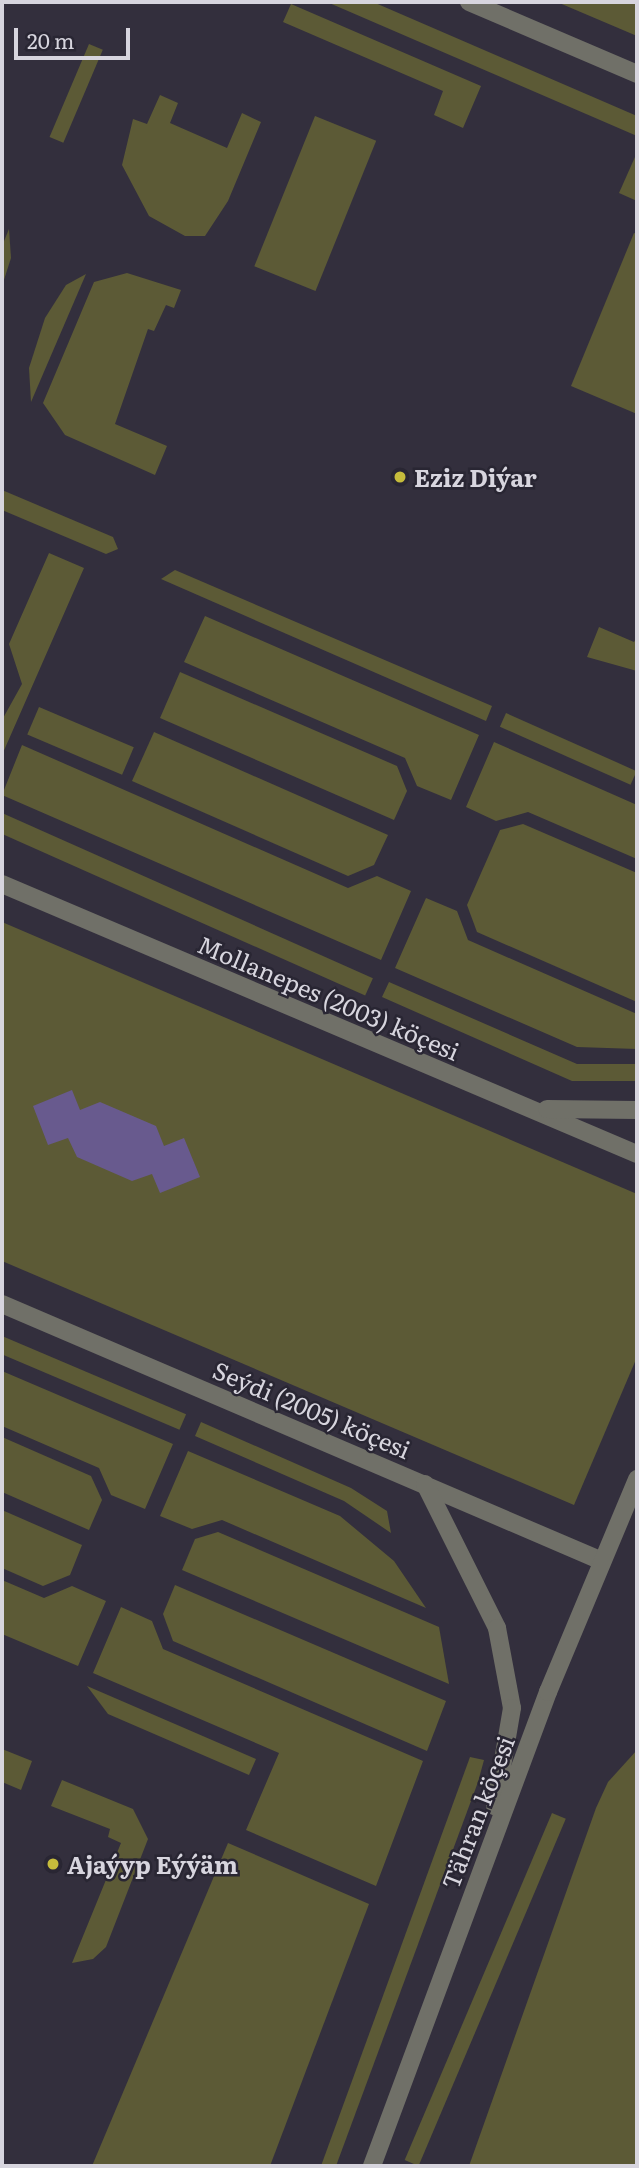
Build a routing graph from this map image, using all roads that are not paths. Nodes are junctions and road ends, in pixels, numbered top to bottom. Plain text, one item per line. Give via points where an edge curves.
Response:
1 (470, 2) edge
2 (637, 74) edge
3 (2, 884) edge
4 (527, 1108) junction
5 (637, 1110) edge
6 (637, 1154) edge
7 (2, 1304) edge
8 (637, 1479) edge
9 (425, 1484) junction
10 (602, 1561) junction
11 (479, 1877) junction
12 (372, 2166) edge

1 - 2 street
3 - 4 street, Mollanepes (2003) köçesi
4 - 5 street
4 - 6 street, Mollanepes (2003) köçesi
7 - 9 street, Seýdi (2005) köçesi
8 - 10 street, Tähran köçesi
9 - 10 street, Seýdi (2005) köçesi
9 - 11 street via 497,1628 512,1708
10 - 11 street, Tähran köçesi
11 - 12 street, Tähran köçesi

